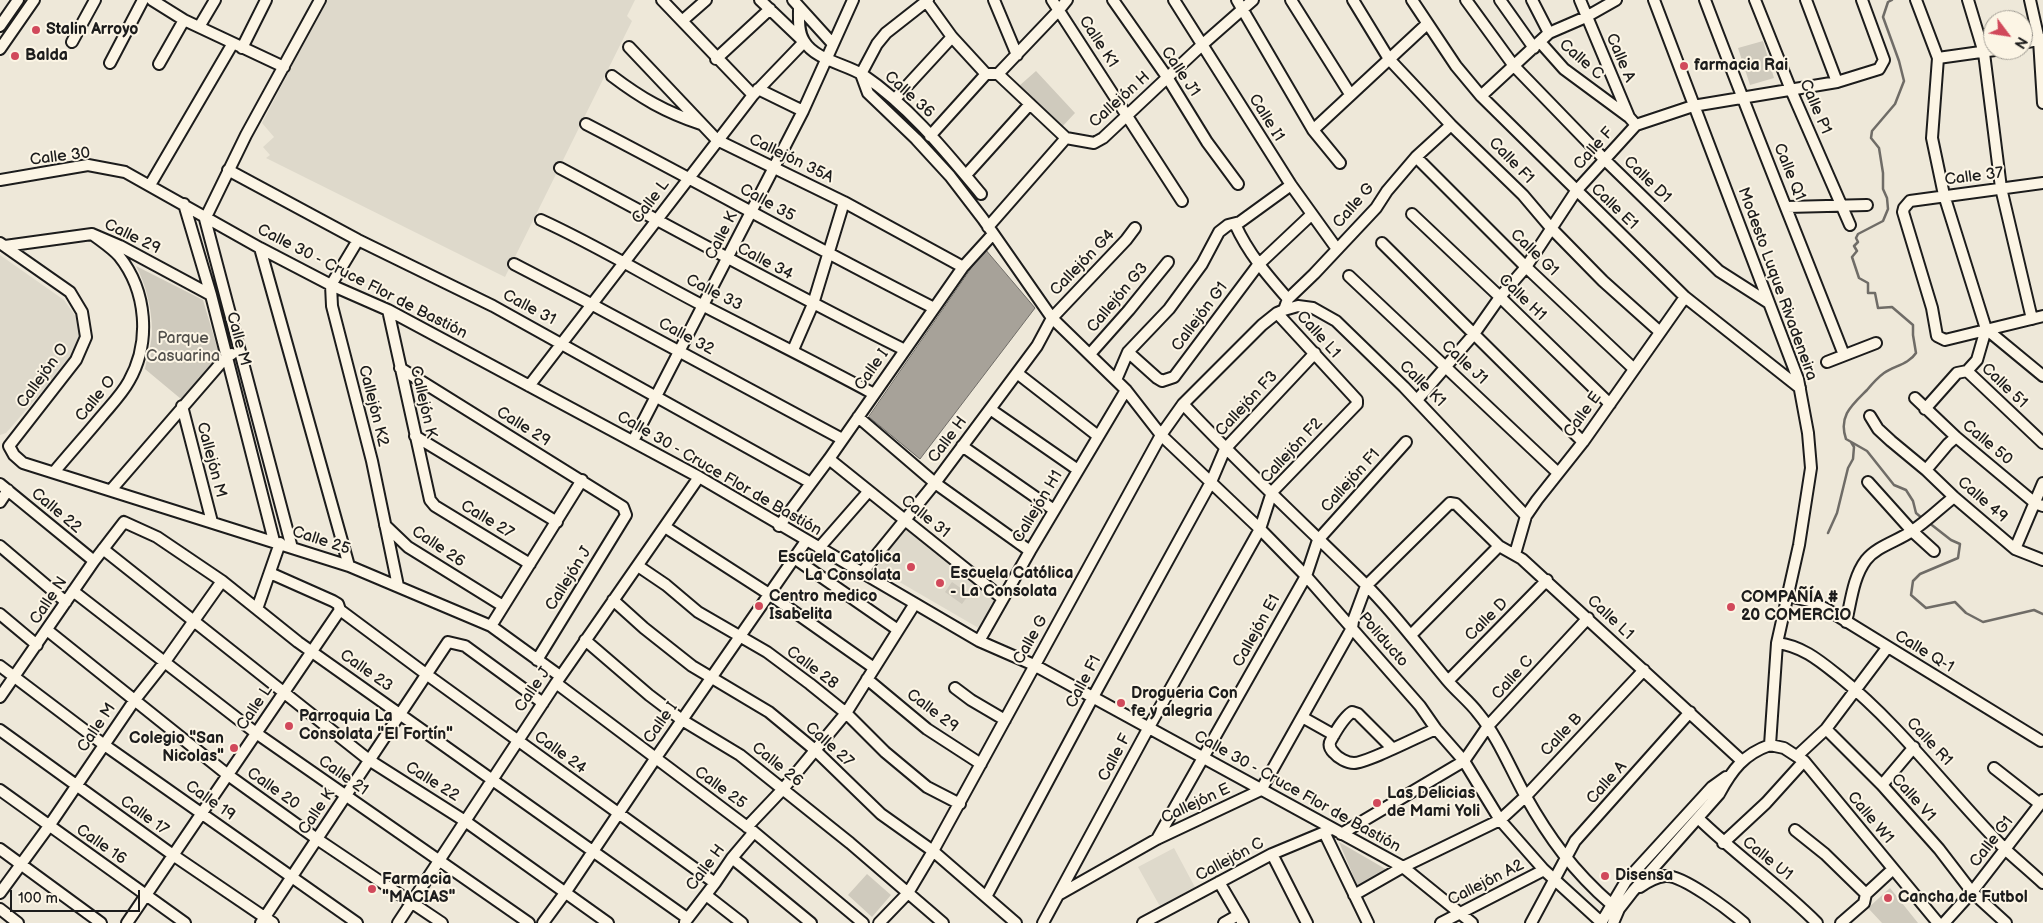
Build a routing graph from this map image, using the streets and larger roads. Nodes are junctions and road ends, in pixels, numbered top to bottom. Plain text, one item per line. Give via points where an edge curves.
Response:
1 (18, 0) edge
2 (34, 0) edge
3 (95, 0) edge
4 (143, 0) edge
5 (215, 0) edge
6 (266, 0) edge
7 (320, 0) edge
8 (662, 0) edge
9 (706, 0) edge
10 (760, 0) edge
11 (853, 0) edge
12 (927, 0) edge
13 (994, 0) edge
14 (1052, 0) edge
15 (1067, 0) edge
16 (1113, 0) edge
17 (1174, 0) edge
18 (1253, 0) edge
19 (1291, 0) edge
20 (1353, 0) edge
21 (1412, 0) edge
22 (1466, 0) edge
23 (1500, 0) edge
24 (1532, 0) edge
25 (1580, 0) edge
26 (1616, 0) edge
27 (1654, 0) edge
28 (1705, 0) edge
29 (1755, 0) edge
30 (1806, 0) edge
31 (1862, 0) edge
32 (1916, 0) edge
33 (1968, 0) edge
34 (2030, 0) edge
35 (158, 2) edge
36 (796, 4) edge
37 (1240, 4) edge
38 (770, 8) junction
39 (1059, 10) junction
40 (1586, 17) junction
41 (2, 20) edge
42 (184, 20) junction
43 (682, 21) junction
44 (1428, 24) junction
45 (199, 27) junction
46 (1550, 33) junction
47 (952, 37) junction
48 (2041, 39) edge
49 (72, 42) dead end
50 (804, 42) junction
51 (233, 43) junction
52 (832, 43) junction
53 (1203, 44) junction
54 (1537, 45) junction
55 (630, 47) dead end
56 (242, 48) junction
57 (0, 49) edge
58 (1983, 50) edge
59 (1983, 53) edge
60 (1017, 55) junction
61 (1938, 58) junction
62 (716, 59) junction
63 (827, 59) junction
64 (1389, 59) junction
65 (1985, 60) edge
66 (110, 62) dead end
67 (159, 64) dead end
68 (1514, 66) junction
69 (284, 67) junction
70 (861, 74) junction
71 (986, 74) junction
72 (998, 74) junction
73 (612, 76) dead end
74 (1167, 78) junction
75 (1837, 82) junction
76 (1791, 90) junction
77 (756, 92) junction
78 (1350, 94) junction
79 (1481, 96) junction
80 (1742, 98) junction
81 (895, 99) junction
82 (2043, 103) edge
83 (1030, 104) junction
84 (1693, 106) junction
85 (803, 111) junction
86 (1127, 115) junction
87 (1629, 116) junction
88 (586, 124) dead end
89 (702, 124) junction
90 (1451, 124) junction
91 (1636, 125) junction
92 (1314, 130) junction
93 (930, 136) junction
94 (1066, 138) junction
95 (717, 140) junction
96 (1416, 157) junction
97 (1605, 160) junction
98 (1340, 163) dead end
99 (774, 167) junction
100 (560, 168) dead end
101 (228, 170) junction
102 (966, 175) junction
103 (688, 177) junction
104 (0, 180) edge
105 (2043, 183) edge
106 (1238, 184) dead end
107 (150, 185) junction
108 (1292, 185) junction
109 (2001, 188) junction
110 (1576, 191) junction
111 (981, 194) dead end
112 (1944, 195) junction
113 (1182, 201) dead end
114 (844, 202) junction
115 (184, 204) junction
116 (1842, 206) junction
117 (1867, 206) dead end
118 (1787, 207) junction
119 (751, 212) junction
120 (1412, 214) dead end
121 (1311, 215) junction
122 (205, 219) junction
123 (656, 219) junction
124 (541, 220) dead end
125 (1234, 224) junction
126 (1850, 225) dead end
127 (1135, 228) dead end
128 (1551, 228) junction
129 (991, 231) junction
130 (92, 234) junction
131 (358, 240) junction
132 (1382, 243) dead end
133 (2, 245) edge
134 (260, 248) junction
135 (1337, 249) junction
136 (828, 254) junction
137 (727, 259) junction
138 (623, 262) junction
139 (1168, 262) dead end
140 (514, 264) dead end
141 (1258, 265) junction
142 (963, 267) junction
143 (1526, 267) junction
144 (1349, 276) dead end
145 (331, 284) junction
146 (211, 295) junction
147 (1500, 296) junction
148 (1684, 297) junction
149 (1288, 299) junction
150 (1769, 303) junction
151 (591, 304) junction
152 (813, 304) junction
153 (703, 305) junction
154 (934, 308) junction
155 (388, 310) junction
156 (1281, 311) junction
157 (2043, 316) edge
158 (1052, 318) junction
159 (2032, 319) junction
160 (1986, 329) junction
161 (1660, 332) junction
162 (1474, 334) junction
163 (561, 343) junction
164 (1876, 343) dead end
165 (793, 350) junction
166 (905, 350) junction
167 (240, 351) junction
168 (680, 351) junction
169 (1128, 352) junction
170 (1315, 353) junction
171 (1090, 354) junction
172 (1844, 355) junction
173 (227, 356) junction
174 (1827, 362) dead end
175 (1446, 367) junction
176 (400, 368) junction
177 (1634, 369) junction
178 (1967, 371) junction
179 (1016, 373) junction
180 (2043, 376) edge
181 (1116, 380) junction
182 (529, 386) junction
183 (1800, 388) junction
184 (1126, 390) junction
185 (874, 394) junction
186 (656, 396) junction
187 (1915, 398) dead end
188 (1357, 400) joint
189 (1417, 400) junction
190 (1184, 404) junction
191 (1610, 404) junction
192 (182, 406) junction
193 (990, 409) junction
194 (1925, 409) junction
195 (1870, 416) dead end
196 (858, 417) junction
197 (1161, 435) junction
198 (415, 436) junction
199 (1098, 436) junction
200 (1956, 437) junction
201 (842, 439) junction
202 (633, 441) junction
203 (1406, 442) dead end
204 (1583, 442) junction
205 (2043, 443) edge
206 (962, 446) junction
207 (4, 447) edge
208 (1225, 449) junction
209 (829, 459) junction
210 (1078, 470) junction
211 (1926, 470) junction
212 (54, 472) junction
213 (1558, 473) junction
214 (699, 477) junction
215 (582, 480) junction
216 (1210, 482) junction
217 (1868, 482) dead end
218 (811, 483) junction
219 (935, 483) junction
220 (2043, 483) edge
221 (4, 487) edge
222 (110, 490) junction
223 (868, 492) junction
224 (1272, 492) junction
225 (1954, 497) junction
226 (430, 500) joint
227 (0, 502) edge
228 (2039, 504) edge
229 (1054, 510) junction
230 (626, 515) joint
231 (1526, 516) junction
232 (905, 520) junction
233 (124, 522) joint
234 (212, 522) junction
235 (557, 522) junction
236 (385, 525) junction
237 (779, 526) junction
238 (665, 527) junction
239 (1260, 529) junction
240 (1912, 531) junction
241 (1318, 540) junction
242 (806, 541) junction
243 (277, 542) junction
244 (0, 546) edge
245 (1499, 546) junction
246 (292, 548) junction
247 (819, 548) junction
248 (2014, 549) junction
249 (103, 550) junction
250 (1934, 551) dead end
251 (1030, 552) junction
252 (1515, 554) junction
253 (794, 558) junction
254 (2043, 560) edge
255 (94, 561) junction
256 (530, 564) junction
257 (349, 566) junction
258 (638, 566) junction
259 (270, 573) junction
260 (861, 574) junction
261 (1306, 576) junction
262 (1547, 580) junction
263 (222, 581) junction
264 (398, 586) junction
265 (1366, 586) junction
266 (73, 591) junction
267 (769, 594) junction
268 (1788, 596) junction
269 (1002, 598) junction
270 (613, 600) junction
271 (66, 602) junction
272 (914, 605) junction
273 (503, 606) junction
274 (257, 609) junction
275 (340, 610) junction
276 (0, 614) edge
277 (1588, 618) junction
278 (193, 622) junction
279 (1846, 622) junction
280 (491, 626) junction
281 (1352, 628) junction
282 (47, 630) junction
283 (898, 630) junction
284 (1412, 635) junction
285 (740, 636) junction
286 (585, 640) junction
287 (979, 641) junction
288 (1777, 643) junction
289 (37, 645) junction
290 (1887, 648) junction
291 (312, 651) junction
292 (537, 660) junction
293 (164, 663) junction
294 (1034, 665) junction
295 (0, 666) edge
296 (874, 668) junction
297 (1644, 670) junction
298 (426, 674) junction
299 (15, 677) junction
300 (711, 678) junction
301 (867, 679) junction
302 (558, 680) junction
303 (1448, 680) junction
304 (955, 688) dead end
305 (1856, 690) junction
306 (283, 693) junction
307 (0, 697) edge
308 (1093, 697) junction
309 (134, 701) junction
310 (542, 703) junction
311 (1690, 712) junction
312 (846, 713) junction
313 (400, 714) junction
314 (1302, 717) junction
315 (682, 720) junction
316 (1005, 720) junction
317 (1488, 726) junction
318 (1149, 728) junction
319 (1436, 729) junction
320 (1826, 729) junction
321 (0, 730) edge
322 (256, 733) junction
323 (1334, 735) junction
324 (518, 741) junction
325 (2041, 741) dead end
326 (103, 744) junction
327 (1770, 745) junction
328 (1914, 747) junction
329 (1392, 748) junction
330 (815, 750) junction
331 (1204, 758) junction
332 (1801, 758) junction
333 (655, 759) junction
334 (369, 760) junction
335 (1464, 761) junction
336 (1742, 761) junction
337 (981, 764) junction
338 (1994, 768) dead end
339 (228, 775) junction
340 (1729, 775) junction
341 (493, 779) junction
342 (1882, 785) junction
343 (77, 786) junction
344 (783, 789) junction
345 (0, 790) edge
346 (1261, 790) junction
347 (346, 796) junction
348 (1526, 796) junction
349 (2042, 802) edge
350 (960, 804) junction
351 (618, 813) junction
352 (202, 814) junction
353 (1698, 818) junction
354 (1500, 820) junction
355 (465, 821) junction
356 (49, 826) junction
357 (751, 830) junction
358 (1795, 830) dead end
359 (1333, 832) junction
360 (317, 839) junction
361 (1157, 839) junction
362 (1723, 843) junction
363 (0, 849) edge
364 (2006, 850) junction
365 (593, 851) junction
366 (933, 851) junction
367 (1272, 854) junction
368 (173, 855) junction
369 (732, 858) junction
370 (1566, 858) junction
371 (438, 861) junction
372 (21, 865) junction
373 (1404, 867) junction
374 (1893, 869) junction
375 (1544, 870) junction
376 (292, 876) junction
377 (1554, 879) junction
378 (1219, 882) junction
379 (715, 883) junction
380 (2043, 883) edge
381 (1633, 891) junction
382 (1972, 892) junction
383 (0, 893) edge
384 (565, 893) junction
385 (908, 893) junction
386 (1060, 894) junction
387 (1866, 894) junction
388 (146, 895) junction
389 (706, 895) junction
390 (1354, 895) junction
391 (986, 897) junction
392 (411, 902) junction
393 (1611, 904) junction
394 (0, 909) edge
395 (1460, 913) junction
396 (1241, 919) edge
397 (266, 921) edge
398 (686, 921) edge
399 (18, 923) edge
400 (101, 923) edge
401 (127, 923) edge
402 (185, 923) edge
403 (357, 923) edge
404 (398, 923) edge
405 (442, 923) edge
406 (529, 923) edge
407 (542, 923) edge
408 (608, 923) edge
409 (742, 923) edge
410 (811, 923) edge
411 (863, 923) edge
412 (879, 923) edge
413 (943, 923) edge
414 (1016, 923) edge
415 (1043, 923) edge
416 (1143, 923) edge
417 (1224, 923) edge
418 (1307, 923) edge
419 (1368, 923) edge
420 (1440, 923) edge
421 (1472, 923) edge
422 (1531, 923) edge
423 (1601, 923) edge
424 (1613, 923) edge
425 (1744, 923) edge
426 (1817, 923) edge
427 (1841, 923) edge
428 (1938, 923) edge
429 (1944, 923) edge
430 (2006, 923) edge

1 - 41 street
2 - 57 street
3 - 49 street
4 - 66 street
5 - 45 street
6 - 56 street
7 - 69 street
8 - 43 street
9 - 43 street
10 - 38 street, Calle 36
11 - 52 street
12 - 47 street
12 - 70 street via 886,33
13 - 60 street
14 - 39 street, Calle K1
15 - 39 street
16 - 74 street, Calle J1
17 - 53 street, Calle I1
18 - 37 street, Callejón H
19 - 78 street
20 - 64 street, Calle F1
21 - 44 street, Calle E1
22 - 68 street
23 - 54 street, Calle C
24 - 46 street
25 - 40 street, Calle A
26 - 40 street
27 - 84 street, Modesto Luque Rivadeneira
28 - 80 street, Calle Q1
29 - 76 street, Calle P1
30 - 75 street
31 - 75 street, Calle F via 1884,60 1879,70
32 - 61 street
33 - 58 street
34 - 48 street
35 - 42 street
36 - 50 street
36 - 52 street
37 - 53 street, Callejón H
37 - 92 street
38 - 50 street, Calle 36
38 - 62 street
39 - 60 street
39 - 86 street, Calle K1
40 - 46 street
40 - 87 street, Calle A
42 - 45 street
42 - 67 street
43 - 62 street
44 - 64 street
44 - 79 street, Calle E1
45 - 51 street
46 - 54 street
47 - 71 street
47 - 81 street
48 - 82 street
50 - 63 street, Calle 36
50 - 77 street, Calle L
51 - 56 street
51 - 107 street
52 - 63 street, Calle K
53 - 74 street, Callejón H
53 - 108 street, Calle I1
54 - 68 street
54 - 87 street, Calle C via 1564,69
55 - 89 street, Callejón 35A
56 - 69 street
59 - 61 street
60 - 72 street
61 - 112 street via 1932,138
62 - 77 street
63 - 70 street, Calle 36
63 - 85 street, Calle K
64 - 78 street
64 - 90 street, Calle F1
65 - 109 street
68 - 79 street
68 - 97 street, Calle D1
69 - 101 street
70 - 81 street, Calle 36
70 - 129 street via 868,93 950,176
71 - 72 street
71 - 93 street
72 - 83 street
73 - 89 street via 642,99 676,116
74 - 86 street, Callejón H
74 - 106 street, Calle J1
75 - 76 street, Calle F
76 - 80 street, Calle F
76 - 116 street, Calle P1
77 - 85 street
77 - 95 street, Calle L
78 - 92 street
79 - 110 street, Calle E1
80 - 84 street, Calle F
80 - 118 street, Calle Q1
81 - 93 street, Calle 36
83 - 94 street
83 - 102 street
84 - 91 street, Calle F
84 - 150 street, Modesto Luque Rivadeneira
85 - 99 street, Calle K
86 - 94 street, Callejón H via 1094,143
86 - 113 street, Calle K1
87 - 91 street, Calle A
88 - 103 street, Calle 35
89 - 95 street, Callejón 35A
90 - 96 street, Calle G
90 - 128 street, Calle F1
91 - 97 street, Calle F
92 - 98 street
93 - 102 street, Calle 36
94 - 129 street
95 - 99 street, Callejón 35A
95 - 103 street, Calle L
96 - 135 street, Calle G via 1376,208
96 - 143 street, Calle G1
97 - 110 street, Calle F
97 - 150 street, Calle D1 via 1720,271
99 - 114 street, Callejón 35A
99 - 119 street, Calle K
100 - 123 street, Calle 34
101 - 122 street
101 - 131 street, Calle 31
102 - 111 street, Calle 36
103 - 119 street, Calle 35
103 - 123 street, Calle L
104 - 107 street, Calle 30 via 88,165 125,172
105 - 109 street, Calle 37
107 - 115 street, Calle 30 - Cruce Flor de Bastión
108 - 121 street, Calle I1
108 - 125 street
109 - 112 street, Calle 37
109 - 159 street
110 - 128 street, Calle F
110 - 148 street, Calle E1
112 - 160 street
112 - 160 street, Calle 37 via 1910,201 1903,212 1932,308 1937,336 1945,340
114 - 136 street
114 - 142 street, Callejón 35A
115 - 122 street, Calle 30 - Cruce Flor de Bastión
115 - 146 street, Calle M
116 - 117 street
116 - 118 street
116 - 126 street, Calle P1
118 - 172 street, Calle Q1
119 - 136 street, Calle 35
119 - 137 street, Calle K
120 - 147 street, Calle H1
121 - 135 street, Calle I1
121 - 141 street, Callejón G1
122 - 134 street, Calle 30 - Cruce Flor de Bastión
122 - 167 street, Calle M
123 - 137 street, Calle 34
123 - 138 street, Calle L
124 - 138 street, Calle 33 via 586,240
125 - 141 street
125 - 169 street via 1219,232 1202,264 1169,309
127 - 158 street, Callejón G4
128 - 143 street, Calle F
128 - 161 street, Calle F1
129 - 142 street, Calle I
129 - 158 street
130 - 133 street, Calle 29
130 - 146 street, Calle 29
130 - 212 street, Calle O via 118,255 134,280 144,331 141,351 130,380 119,397
131 - 145 street
131 - 163 street, Calle 31
132 - 162 street
133 - 207 street, Callejón O via 70,292 82,312 86,337 76,360
134 - 145 street, Calle 30 - Cruce Flor de Bastión
134 - 257 street
135 - 149 street, Calle G
136 - 152 street
136 - 154 street, Calle 35
137 - 152 street, Calle 34
137 - 153 street, Calle K
138 - 151 street, Calle L
138 - 153 street, Calle 33
139 - 171 street, Callejón G3
140 - 151 street, Calle 32
141 - 149 street
141 - 169 street, Callejón G1 via 1174,377 1162,381
142 - 154 street, Calle I
143 - 147 street, Calle F
143 - 177 street, Calle G1
144 - 175 street, Calle J1
145 - 155 street, Calle 30 - Cruce Flor de Bastión
145 - 236 street, Callejón K2 via 332,306
146 - 173 street, Calle M
147 - 162 street, Calle F
147 - 191 street, Calle H1
148 - 161 street, Calle E
148 - 183 street, Calle E1
149 - 156 street, Calle G
150 - 183 street, Modesto Luque Rivadeneira
151 - 163 street, Calle L
151 - 168 street, Calle 32
152 - 165 street
152 - 166 street, Calle 34
153 - 165 street, Calle 33
153 - 168 street, Calle K
154 - 166 street, Calle I
155 - 176 street, Callejón K
155 - 182 street, Calle 30 - Cruce Flor de Bastión
156 - 170 street, Calle L1
156 - 189 street, Calle K1 via 1298,306 1313,308 1336,321
156 - 190 street, Calle G via 1262,325
157 - 159 street
158 - 171 street
158 - 179 street, Calle H via 1037,346
159 - 160 street
160 - 178 street via 1977,360
160 - 180 street
161 - 177 street, Calle E
162 - 175 street, Calle F
162 - 204 street
163 - 182 street, Calle L
163 - 186 street, Calle 31
164 - 172 street
165 - 185 street, Calle 33
166 - 185 street, Calle I
167 - 173 street
167 - 246 street, Calle M
168 - 186 street, Calle K
168 - 201 street, Calle 32
169 - 181 street
170 - 188 street, Calle L1
170 - 208 street, Callejón F3
171 - 181 street
172 - 174 street
173 - 192 street
173 - 243 street, Calle M
175 - 189 street, Calle F
175 - 213 street, Calle J1
176 - 198 street, Callejón K
176 - 215 street, Calle 29
177 - 191 street, Calle E
178 - 194 street via 1957,373
178 - 205 street, Calle 51
179 - 193 street, Calle H
179 - 199 street
181 - 184 street
182 - 202 street, Calle 30 - Cruce Flor de Bastión
183 - 268 street, Modesto Luque Rivadeneira via 1811,468 1800,545
184 - 197 street, Poliducto
184 - 199 street, Callejón H1
185 - 196 street, Calle I
186 - 202 street, Calle K
186 - 218 street, Calle 31
187 - 194 street, Calle 50
188 - 224 street, Callejón F2 via 1357,404
189 - 231 street, Calle K1
190 - 197 street, Calle G
190 - 208 street, Poliducto
191 - 204 street, Calle E
192 - 222 street
192 - 234 street, Callejón M
193 - 206 street, Calle H
193 - 210 street
194 - 200 street, Calle 50
195 - 211 street, Calle 49 via 1878,429
196 - 201 street, Calle I
196 - 219 street
197 - 216 street, Poliducto
197 - 294 street, Calle G
198 - 226 street, Callejón K
198 - 235 street
199 - 210 street, Callejón H1
200 - 211 street
200 - 228 street, Calle 50
201 - 209 street, Calle I
202 - 214 street, Calle 30 - Cruce Flor de Bastión
203 - 241 street, Callejón F1
204 - 213 street, Calle E
206 - 219 street, Calle H
206 - 229 street
207 - 212 street, Callejón O via 23,463
208 - 216 street, Callejón F3
208 - 224 street, Poliducto
209 - 218 street, Calle I
209 - 223 street, Calle 31
210 - 229 street, Callejón H1
211 - 225 street, Calle 49
212 - 222 street, Calle 25
213 - 231 street, Calle E
214 - 237 street, Calle 30 - Cruce Flor de Bastión
214 - 238 street, Calle J
215 - 230 street, Calle 29 via 623,507
215 - 235 street
216 - 239 street, Poliducto
216 - 308 street, Calle F1
217 - 240 street
218 - 237 street, Calle I
219 - 232 street, Calle H
219 - 251 street
220 - 228 street
221 - 227 street
221 - 255 street, Calle 22
222 - 234 street, Calle 25
223 - 232 street, Calle 31
223 - 247 street
224 - 239 street, Callejón F2
224 - 241 street, Poliducto
225 - 240 street
225 - 248 street, Calle 49
226 - 256 street, Calle 27
228 - 248 street
229 - 251 street, Callejón H1
230 - 292 street, Callejón J
231 - 252 street, Calle E
232 - 260 street, Calle H
232 - 269 street, Calle 31
233 - 249 street, Calle N
233 - 263 street, Calle 23 via 157,537
234 - 243 street, Calle 25
235 - 256 street
236 - 264 street, Callejón K2
236 - 273 street, Calle 26 via 408,547
237 - 242 street, Calle 30 - Cruce Flor de Bastión
238 - 258 street, Calle J
238 - 267 street
239 - 261 street, Poliducto
239 - 318 street, Calle F
240 - 250 street
240 - 279 street via 1868,558 1858,576
241 - 261 street, Callejón E1
241 - 265 street, Poliducto
242 - 247 street, Calle 30 - Cruce Flor de Bastión
242 - 253 street, Calle I
243 - 246 street, Calle 25
243 - 259 street
244 - 271 street
245 - 252 street, Calle L1
245 - 265 street, Calle L1 via 1453,503 1448,504
245 - 284 street
246 - 257 street, Calle 25
247 - 260 street, Calle 30 - Cruce Flor de Bastión
248 - 254 street, Calle 49
249 - 255 street, Calle N
249 - 278 street, Calle 22
251 - 269 street, Callejón H1
252 - 262 street, Calle L1
253 - 267 street, Calle I
253 - 283 street
255 - 266 street, Calle N
256 - 273 street
257 - 264 street, Calle 25
258 - 270 street, Calle J
258 - 285 street, Calle 28 via 698,612
259 - 274 street
259 - 275 street via 333,601
260 - 272 street, Calle 30 - Cruce Flor de Bastión
261 - 281 street, Poliducto
261 - 331 street, Callejón E1
262 - 277 street, Calle L1
262 - 303 street, Calle D
263 - 274 street, Calle 23
263 - 278 street, Calle M
264 - 280 street, Calle 25
265 - 281 street
265 - 284 street, Poliducto
266 - 271 street, Calle N
266 - 293 street, Calle 21
267 - 285 street, Calle I
267 - 296 street
268 - 279 street, Calle Q-1 via 1810,601
268 - 288 street, Modesto Luque Rivadeneira
269 - 287 street, Callejón H1
270 - 286 street, Calle J
270 - 300 street, Calle 27 via 644,628
271 - 282 street, Calle N
272 - 283 street, Calle H
272 - 287 street, Calle 30 - Cruce Flor de Bastión
273 - 280 street
274 - 291 street, Calle 23
275 - 291 street, Calle L
275 - 298 street, Calle 24
276 - 289 street
277 - 297 street, Calle L1
277 - 317 street, Calle C
278 - 293 street, Calle M
278 - 306 street, Calle 22
279 - 290 street, Calle Q-1
280 - 292 street, Calle 25
281 - 314 street
281 - 319 street, Poliducto
282 - 289 street, Calle N
282 - 309 street, Calle 20
283 - 296 street, Calle H
284 - 303 street, Poliducto
285 - 300 street, Calle I
285 - 312 street, Calle 28 via 767,652
286 - 302 street, Calle J
286 - 315 street, Calle 26
287 - 294 street, Calle 30 - Cruce Flor de Bastión
288 - 305 street, Calle R1 via 1800,649 1817,659
288 - 327 street, Modesto Luque Rivadeneira
289 - 299 street, Calle N
290 - 305 street
290 - 325 street, Calle Q-1
291 - 306 street, Calle L
291 - 313 street, Calle 23
292 - 302 street, Calle 25
293 - 309 street, Calle M
293 - 322 street, Calle 21
294 - 308 street, Calle 30 - Cruce Flor de Bastión
294 - 316 street, Calle G
295 - 299 street, Calle 19
296 - 301 street, Calle H
297 - 311 street, Calle L1
297 - 348 street, Calle B
298 - 310 street, Calle K via 448,642 465,646
298 - 313 street, Calle K
298 - 324 street, Calle 24
299 - 307 street, Calle N
299 - 326 street, Calle 19
300 - 315 street, Calle I
300 - 330 street, Calle 27 via 769,712
301 - 312 street, Calle H
301 - 337 street, Calle 29 via 927,729
302 - 310 street, Calle J
302 - 333 street, Calle 25
303 - 317 street, Poliducto
304 - 316 street
305 - 320 street
305 - 328 street, Calle R1
306 - 322 street, Calle L
306 - 334 street, Calle 22
308 - 318 street, Calle 30 - Cruce Flor de Bastión
308 - 391 street, Calle F1
309 - 326 street, Calle M
309 - 339 street, Calle 20
310 - 324 street, Calle J
311 - 336 street, Calle L1
311 - 370 street, Calle A via 1575,841
312 - 330 street, Calle H
312 - 350 street, Calle 28 via 926,787
313 - 334 street, Calle K
313 - 341 street, Calle 23
314 - 323 street
314 - 346 street
315 - 333 street, Calle I
315 - 344 street, Calle 26 via 740,755
316 - 337 street, Calle G
317 - 335 street, Calle C
317 - 348 street, Poliducto
318 - 331 street, Calle 30 - Cruce Flor de Bastión
318 - 386 street, Calle F
319 - 329 street
319 - 335 street, Poliducto
320 - 332 street
320 - 342 street, Calle V1
321 - 343 street, Calle 17
322 - 339 street, Calle L
322 - 347 street, Calle 21
323 - 329 street via 1348,714 1355,712
323 - 329 street via 1330,749 1336,756 1355,763
324 - 341 street, Calle J
324 - 351 street, Calle 24
326 - 343 street, Calle M
326 - 352 street, Calle 19
327 - 332 street, Calle W1 via 1784,748
327 - 336 street via 1756,750
328 - 342 street
328 - 364 street, Calle R1
330 - 344 street, Calle H
330 - 366 street, Calle 27 via 881,814
331 - 346 street, Calle 30 - Cruce Flor de Bastión
331 - 361 street, Callejón E1
332 - 362 street via 1766,802
332 - 374 street, Calle W1
333 - 351 street, Calle I
333 - 357 street, Calle 25
334 - 347 street, Calle K
334 - 355 street, Calle 22
335 - 354 street, Poliducto
335 - 359 street, Callejón C
336 - 340 street
337 - 350 street, Calle G
338 - 349 street
339 - 352 street, Calle L
339 - 360 street, Calle 20
340 - 353 street via 1719,794
340 - 393 street via 1690,810 1626,881
341 - 355 street, Calle J
341 - 365 street, Calle 23
342 - 382 street, Calle V1
343 - 356 street, Calle M
343 - 368 street, Calle 17
344 - 357 street, Calle H
344 - 385 street, Calle 26
345 - 356 street, Calle 16
346 - 359 street, Calle 30 - Cruce Flor de Bastión
346 - 361 street, Callejón E
347 - 360 street, Calle K
347 - 371 street, Calle 21
348 - 354 street, Calle B
348 - 370 street, Poliducto
349 - 364 street, Calle G1
350 - 366 street, Calle G
351 - 365 street, Calle I
351 - 379 street, Calle 24
352 - 368 street, Calle L
352 - 376 street, Calle 19
353 - 362 street, Calle U1
353 - 381 street
354 - 373 street, Calle B
354 - 375 street, Poliducto
355 - 371 street, Calle J
355 - 384 street, Calle 22
356 - 372 street, Calle M
356 - 388 street, Calle 16
357 - 369 street, Calle H
357 - 411 street, Calle 25
358 - 387 street
359 - 367 street, Callejón C
359 - 373 street, Calle 30 - Cruce Flor de Bastión
359 - 390 street
360 - 376 street, Calle K
360 - 392 street, Calle 20
361 - 386 street, Callejón E
362 - 426 street, Calle U1 via 1793,899
363 - 372 street
364 - 380 street, Calle R1
364 - 382 street, Calle G1
365 - 384 street, Calle I
365 - 398 street, Calle 23
366 - 385 street, Calle G
366 - 391 street, Calle 27
367 - 378 street, Callejón C
367 - 418 street
368 - 388 street, Calle L
368 - 397 street, Calle 17
369 - 379 street, Calle H
369 - 410 street
370 - 377 street, Calle A
370 - 393 street, Poliducto
371 - 392 street, Calle J
371 - 406 street, Calle 21
372 - 383 street, Calle M
372 - 400 street
373 - 390 street, Calle B
373 - 395 street, Calle 30 - Cruce Flor de Bastión
374 - 387 street
374 - 428 street, Calle W1
375 - 377 street, Poliducto
375 - 395 street, Callejón A2
376 - 397 street, Calle K
376 - 403 street, Calle 19
377 - 422 street, Calle A
377 - 423 street, Poliducto
378 - 396 street
378 - 416 street, Callejón C
379 - 389 street, Calle H
381 - 424 street
381 - 425 street via 1656,878 1672,876
382 - 429 street, Calle G1
382 - 430 street, Calle V1
384 - 407 street, Calle I
384 - 408 street, Calle 22
385 - 412 street, Calle G
385 - 413 street, Calle 26
386 - 415 street, Calle F
387 - 427 street via 1864,903
388 - 401 street, Calle L
388 - 402 street, Calle 16
389 - 398 street, Calle H
389 - 409 street
390 - 419 street
391 - 414 street, Calle 27
392 - 404 street, Calle J
392 - 405 street, Calle 20
393 - 423 street
394 - 399 street
395 - 420 street, Callejón A2
395 - 421 street, Calle 30 - Cruce Flor de Bastión
396 - 417 street

